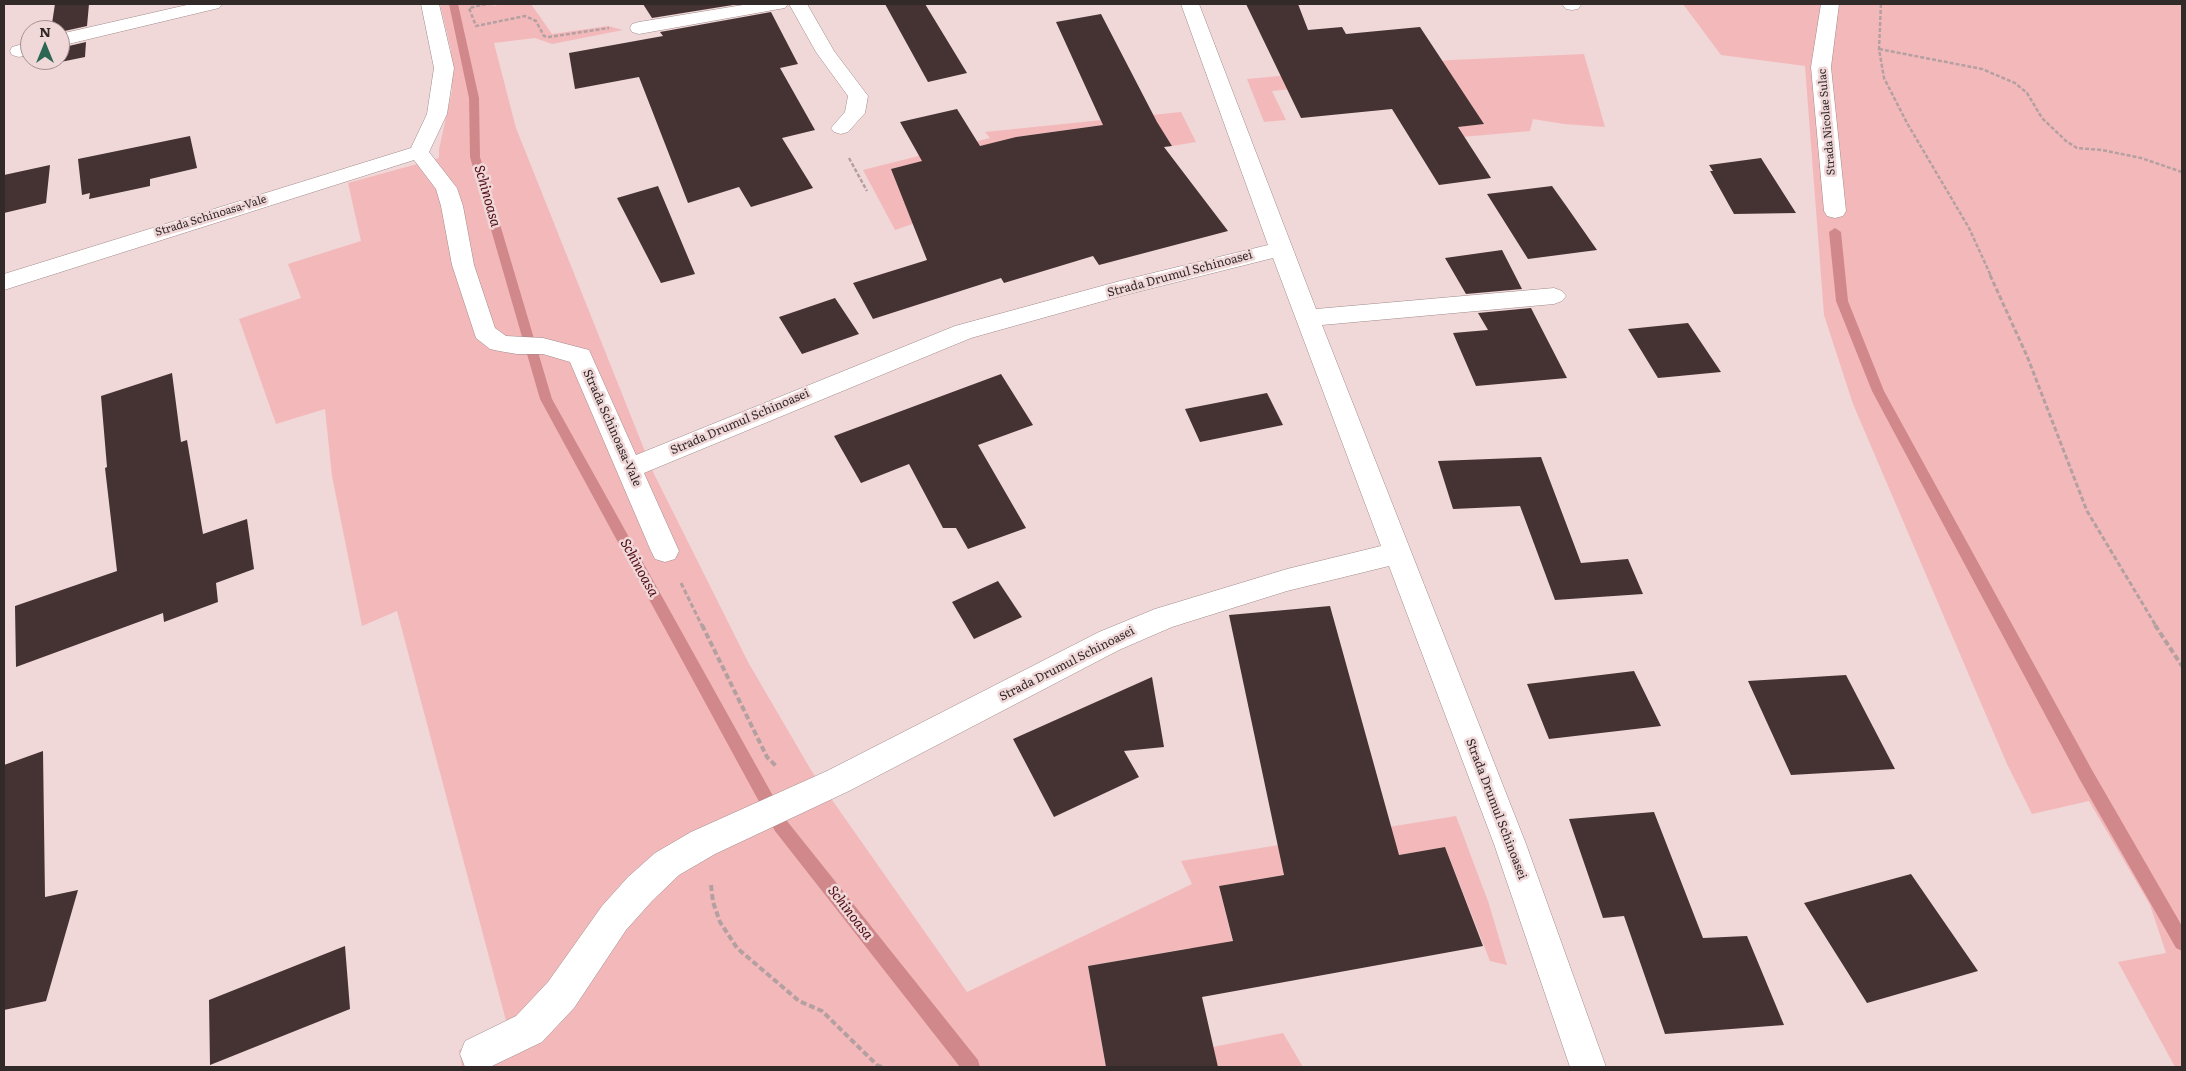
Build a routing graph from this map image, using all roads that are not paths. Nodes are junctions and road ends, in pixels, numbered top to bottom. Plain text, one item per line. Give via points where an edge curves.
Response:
1 (213, 4) edge
2 (430, 4) edge
3 (779, 4) edge
4 (798, 4) edge
5 (1190, 4) edge
6 (1830, 4) edge
7 (639, 28) road end
8 (70, 38) edge
9 (841, 128) dead end
10 (419, 152) junction
11 (1835, 211) dead end
12 (1281, 249) junction
13 (4, 282) edge
14 (1554, 296) dead end
15 (1308, 318) junction
16 (630, 468) junction
17 (665, 551) road end
18 (1399, 553) junction
19 (478, 1054) dead end
20 (1588, 1067) edge

1 - 8 street
2 - 10 street via 444,68 437,114
3 - 7 street
4 - 9 street via 825,52 858,96 855,113
5 - 12 street, Strada Drumul Schinoasei
6 - 11 street, Strada Nicolae Sulac via 1821,67
10 - 13 street, Strada Schinoasa-Vale
10 - 16 street, Strada Schinoasa-Vale via 446,188 463,265 484,332 499,343 543,346 580,356
12 - 15 street, Strada Drumul Schinoasei
12 - 16 street, Strada Drumul Schinoasei via 963,332
14 - 15 street
15 - 18 street, Strada Drumul Schinoasei
16 - 17 street, Strada Schinoasa-Vale
18 - 19 street, Strada Drumul Schinoasei via 1287,580 1165,617 1109,641 838,781 740,825 667,864 614,918 561,995 529,1029
18 - 20 street, Strada Drumul Schinoasei via 1510,844

